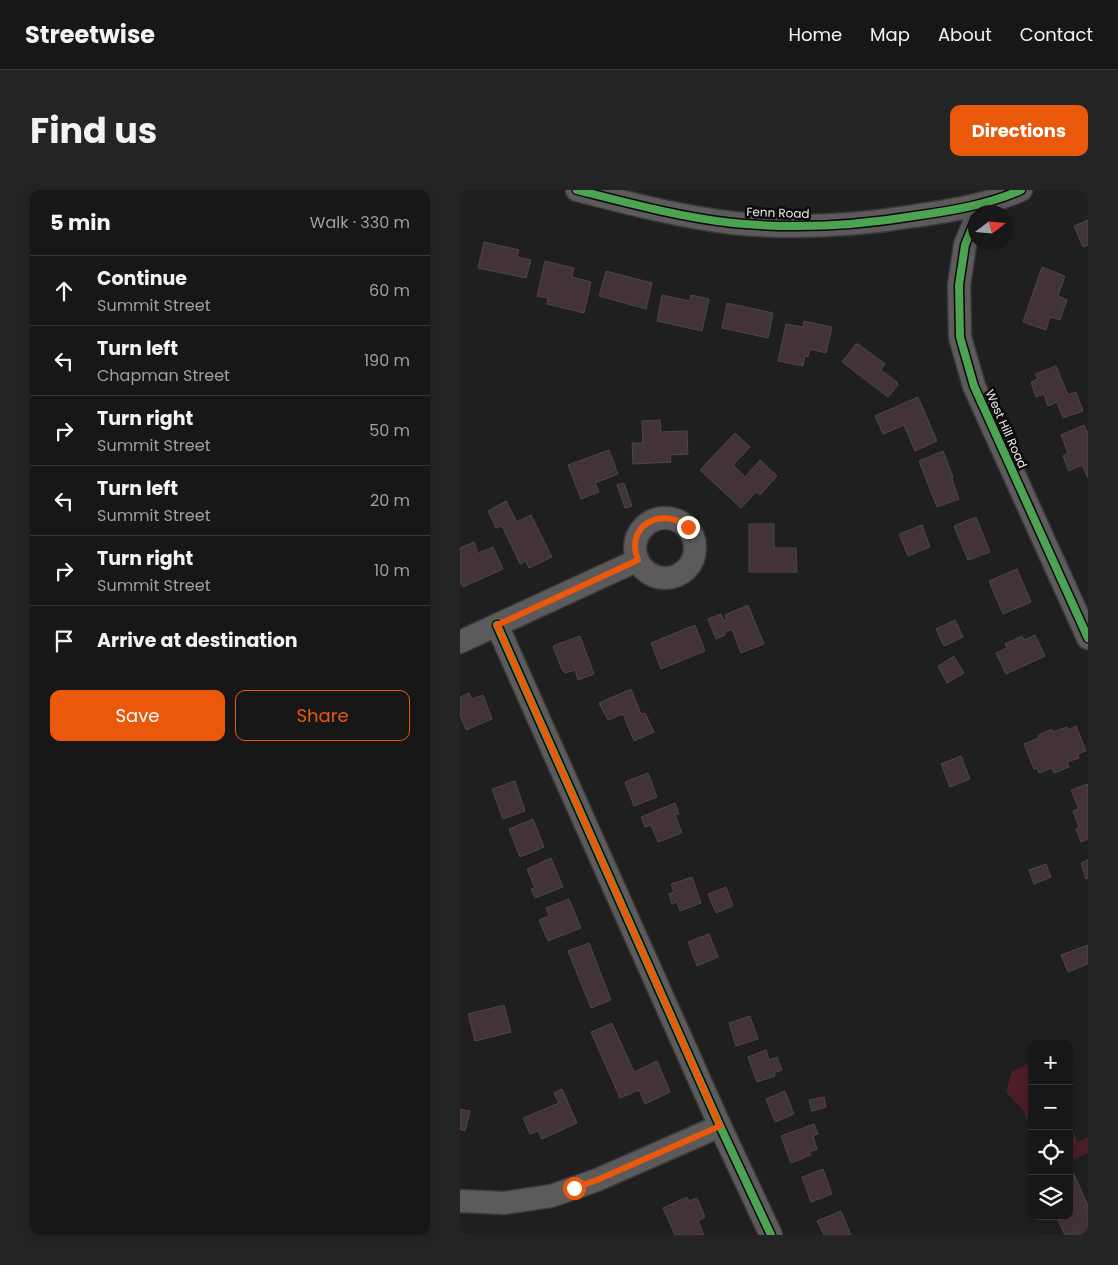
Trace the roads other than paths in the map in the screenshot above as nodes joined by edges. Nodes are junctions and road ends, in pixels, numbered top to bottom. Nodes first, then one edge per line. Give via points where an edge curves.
1 (577, 190) edge
2 (1021, 190) edge
3 (983, 205) edge
4 (968, 208) edge
5 (968, 236) edge
6 (638, 560) dead end
7 (1080, 602) edge
8 (497, 625) junction
9 (1088, 638) edge
10 (460, 642) edge
11 (720, 1126) junction
12 (460, 1202) edge
13 (771, 1235) edge

1 - 4 street, Fenn Road via 686,216 765,226 887,221
2 - 3 street, Fenn Road
5 - 7 street, West Hill Road via 959,285 960,337 974,386
6 - 8 street
7 - 9 street, West Hill Road
8 - 10 street
8 - 11 street
11 - 12 street via 597,1180 550,1196 504,1203
11 - 13 street

